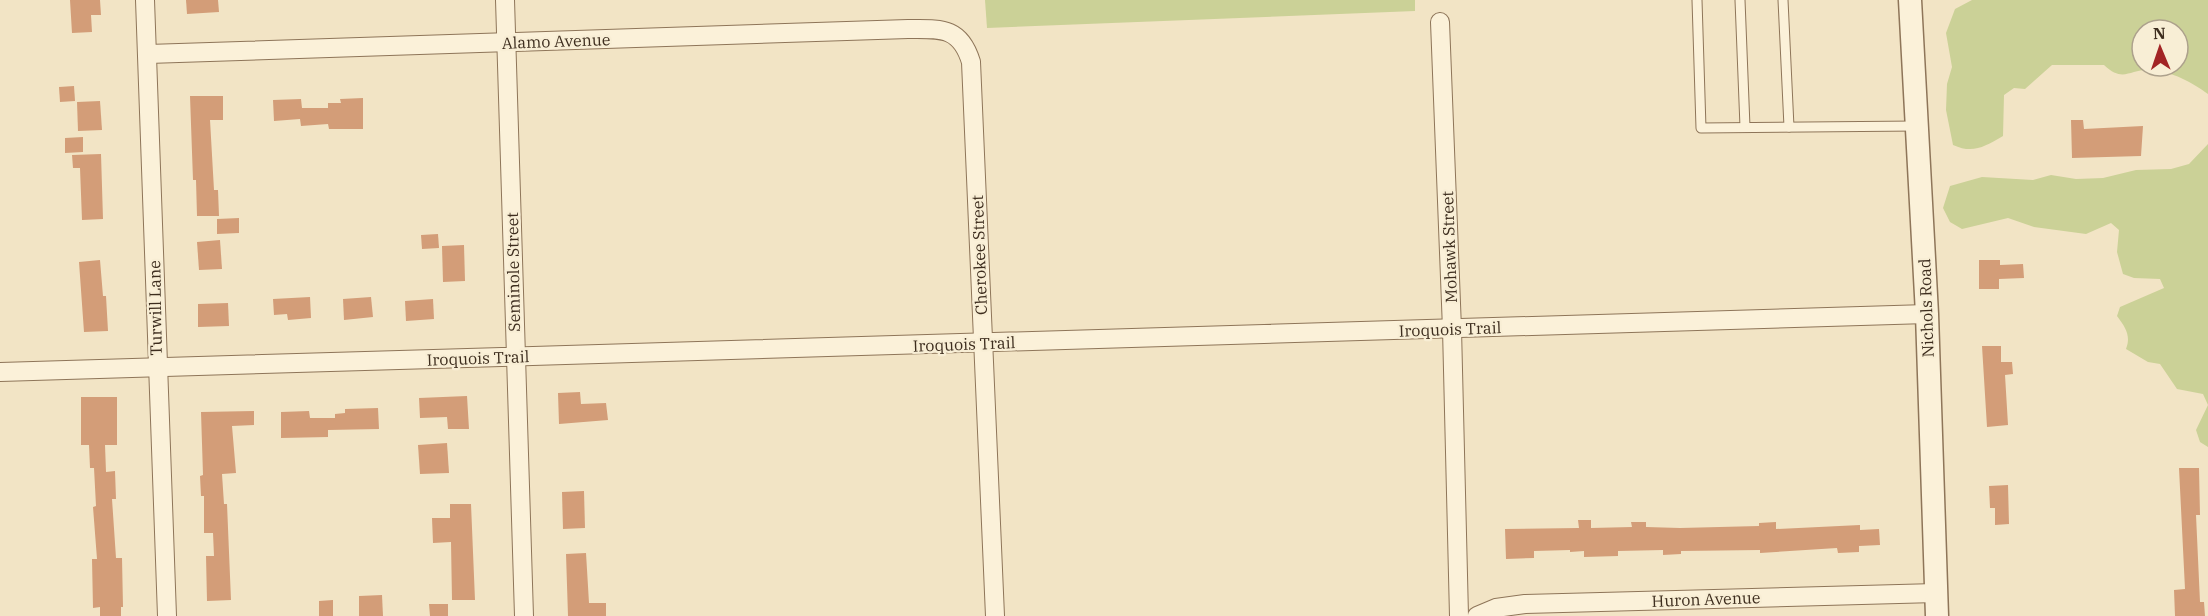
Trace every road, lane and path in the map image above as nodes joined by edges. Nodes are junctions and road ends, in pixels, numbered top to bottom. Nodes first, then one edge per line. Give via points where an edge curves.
1 (145, 0) edge
2 (505, 0) edge
3 (1697, 0) edge
4 (1740, 0) edge
5 (1783, 0) edge
6 (1910, 0) edge
7 (1440, 22) dead end
8 (960, 40) joint
9 (508, 43) junction
10 (148, 54) junction
11 (1917, 126) junction
12 (1745, 127) junction
13 (1789, 127) junction
14 (1928, 314) junction
15 (1452, 329) junction
16 (982, 343) junction
17 (515, 357) junction
18 (156, 368) junction
19 (0, 372) edge
20 (1936, 593) junction
21 (167, 616) edge
22 (524, 616) edge
23 (995, 616) edge
24 (1459, 616) edge
25 (1477, 616) edge
26 (1937, 616) edge

1 - 10 street, Turwill Lane
2 - 9 street, Seminole Street
3 - 12 lane via 1701,128
4 - 12 lane
5 - 13 lane
6 - 11 street, Nichols Road
7 - 15 street, Mohawk Street
8 - 9 street, Alamo Avenue via 947,30 908,28
8 - 16 street, Cherokee Street via 970,62
9 - 10 street, Alamo Avenue
9 - 17 street, Seminole Street
10 - 18 street, Turwill Lane
11 - 13 lane
11 - 14 street, Nichols Road
12 - 13 lane
14 - 15 street, Iroquois Trail
14 - 20 street, Nichols Road
15 - 16 street, Iroquois Trail
15 - 24 street, Mohawk Street
16 - 17 street, Iroquois Trail
16 - 23 street, Cherokee Street
17 - 18 street, Iroquois Trail
17 - 22 street, Seminole Street
18 - 19 street, Iroquois Trail
18 - 21 street, Turwill Lane
20 - 25 street, Huron Avenue via 1525,604 1496,608
20 - 26 street, Nichols Road

